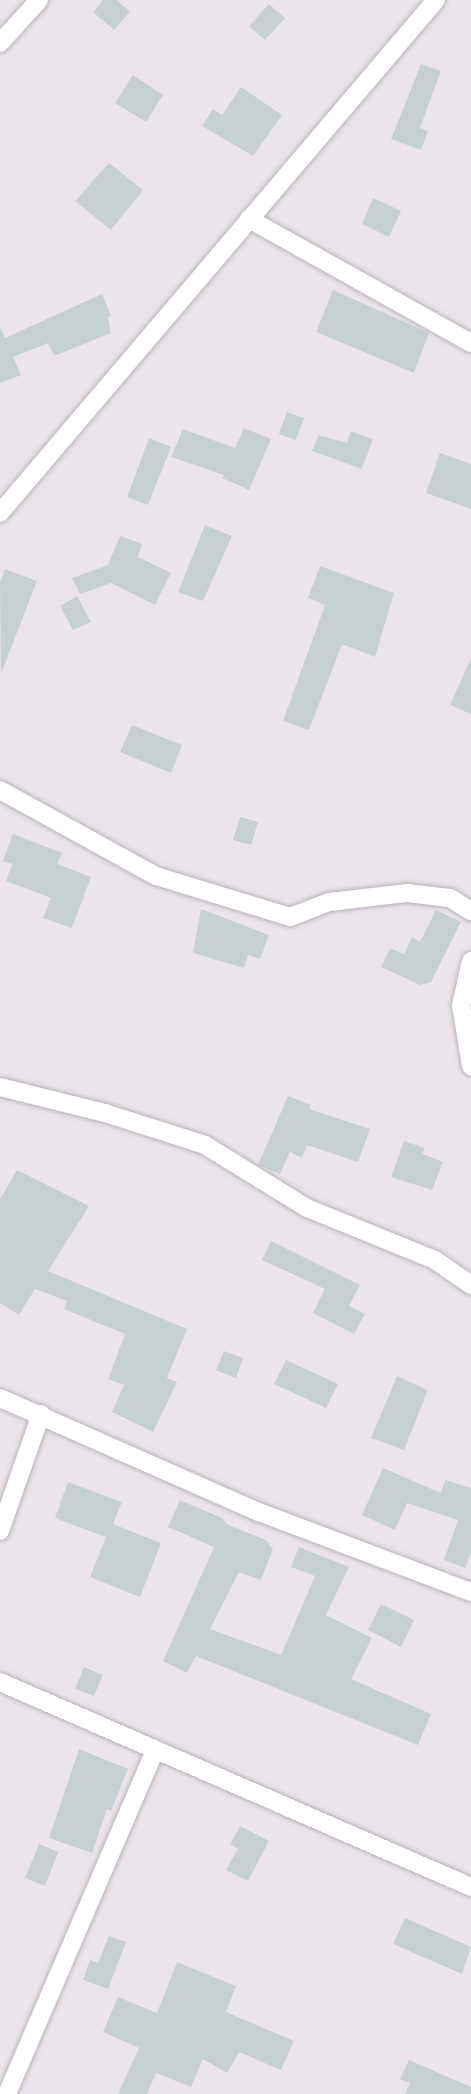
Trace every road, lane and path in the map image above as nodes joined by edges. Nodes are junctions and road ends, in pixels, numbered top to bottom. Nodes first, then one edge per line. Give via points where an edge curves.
1 (39, 0) edge
2 (430, 2) edge
3 (0, 43) edge
4 (249, 219) junction
5 (471, 343) edge
6 (0, 513) edge
7 (0, 790) edge
8 (471, 911) edge
9 (471, 961) edge
10 (471, 1066) edge
11 (0, 1087) edge
12 (471, 1285) edge
13 (0, 1398) edge
14 (41, 1414) junction
15 (0, 1531) edge
16 (471, 1592) edge
17 (0, 1682) edge
18 (155, 1750) junction
19 (471, 1887) edge
20 (7, 2094) edge

1 - 3 street
2 - 4 street
4 - 5 street
4 - 6 street
7 - 8 street via 156,876 290,917 329,902 407,893 450,898
9 - 10 street via 461,1005
11 - 12 street via 105,1113 205,1145 307,1208 435,1260
13 - 14 street
14 - 15 street
14 - 16 street via 259,1512
17 - 18 street
18 - 19 street
18 - 20 street

